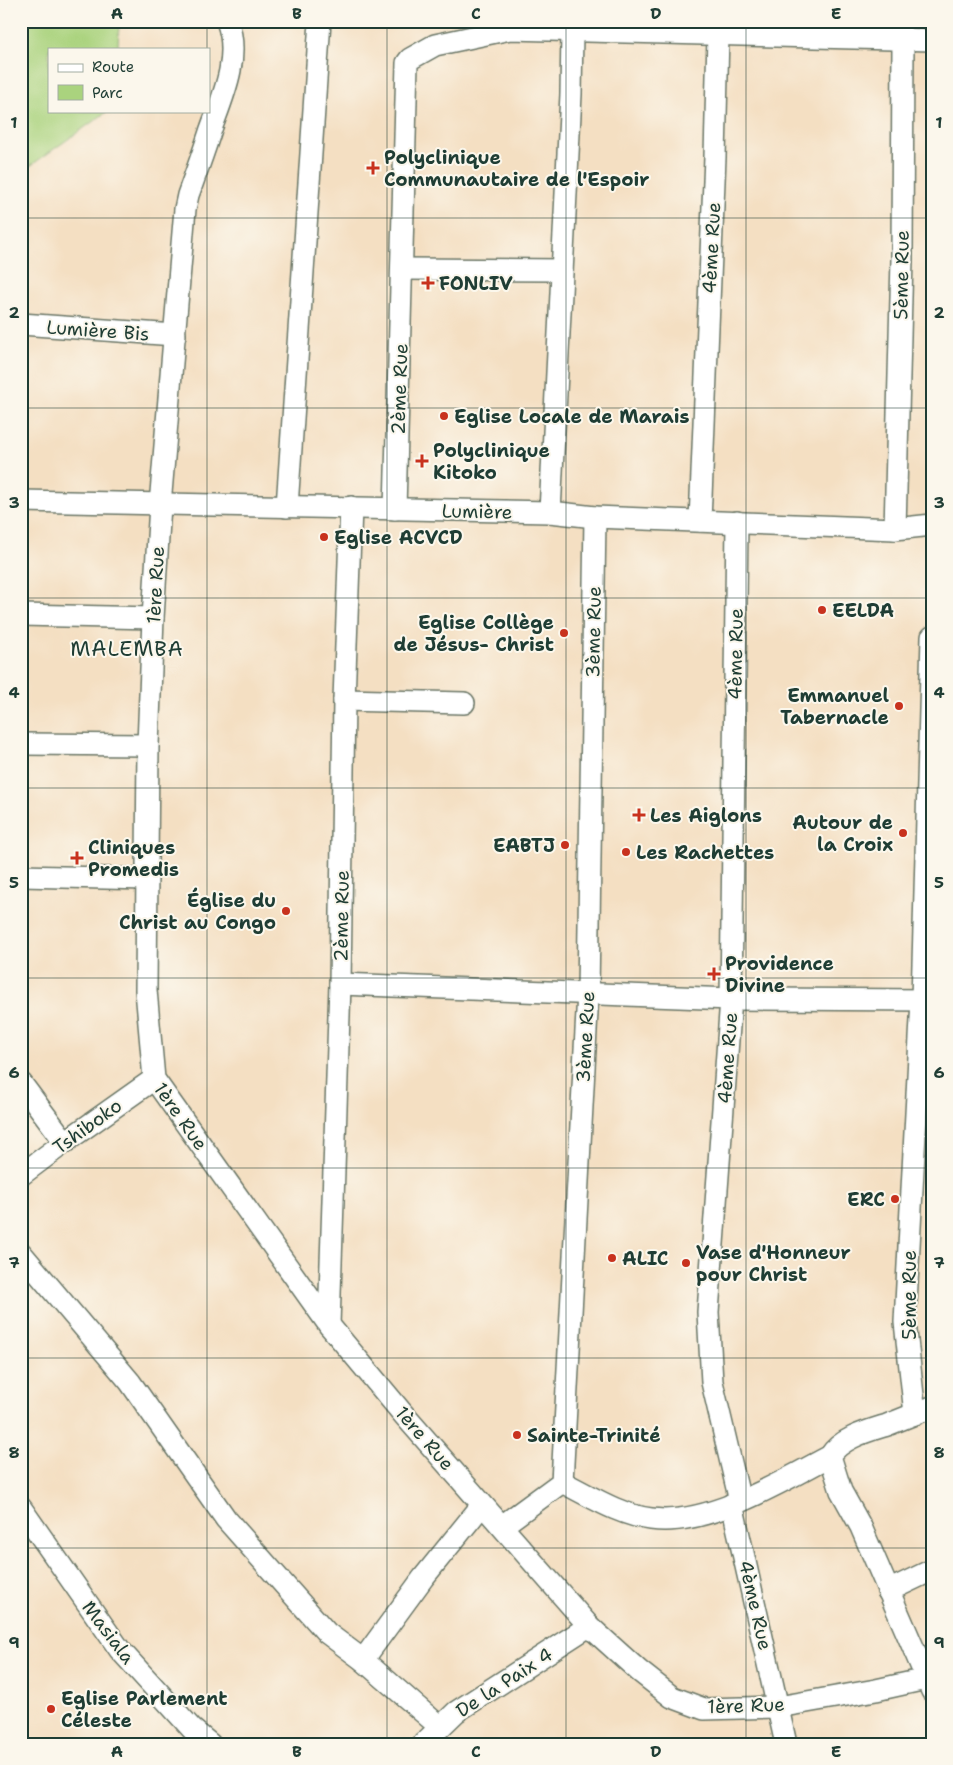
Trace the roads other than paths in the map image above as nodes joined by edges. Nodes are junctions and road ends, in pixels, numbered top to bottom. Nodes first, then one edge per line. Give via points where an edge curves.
1 (227, 21) edge
2 (320, 21) edge
3 (510, 25) edge
4 (747, 29) edge
5 (901, 31) edge
6 (572, 32) junction
7 (718, 35) junction
8 (932, 40) edge
9 (402, 269) junction
10 (562, 270) junction
11 (21, 324) edge
12 (175, 334) junction
13 (21, 501) edge
14 (160, 505) junction
15 (287, 507) junction
16 (351, 507) junction
17 (395, 509) junction
18 (550, 512) junction
19 (595, 516) junction
20 (700, 521) junction
21 (737, 522) junction
22 (932, 524) edge
23 (895, 529) junction
24 (21, 615) edge
25 (153, 618) junction
26 (932, 637) edge
27 (344, 700) junction
28 (464, 703) dead end
29 (21, 744) edge
30 (148, 745) junction
31 (21, 876) edge
32 (146, 879) junction
33 (340, 984) junction
34 (588, 993) junction
35 (731, 999) junction
36 (927, 1000) edge
37 (154, 1079) junction
38 (21, 1083) edge
39 (64, 1142) junction
40 (21, 1175) edge
41 (21, 1253) edge
42 (329, 1325) junction
43 (923, 1410) edge
44 (830, 1456) junction
45 (562, 1482) junction
46 (736, 1502) junction
47 (482, 1505) junction
48 (21, 1508) edge
49 (502, 1526) junction
50 (932, 1570) edge
51 (888, 1591) junction
52 (589, 1626) junction
53 (363, 1660) junction
54 (929, 1685) edge
55 (778, 1707) junction
56 (439, 1726) junction
57 (210, 1744) edge
58 (423, 1744) edge
59 (786, 1744) edge

1 - 12 street, 1ère Rue via 232,43 231,64 185,209
2 - 15 street
3 - 6 street
3 - 9 street, 2ème Rue via 435,45 407,63
4 - 5 street
4 - 7 street
5 - 8 street
5 - 23 street, 5ème Rue via 902,259
6 - 7 street
6 - 10 street
7 - 20 street, 4ème Rue
9 - 10 street
9 - 17 street, 2ème Rue
10 - 18 street
11 - 12 street, Lumière Bis
12 - 14 street, 1ère Rue
13 - 14 street, Lumière
14 - 15 street, Lumière
14 - 25 street, 1ère Rue
15 - 16 street, Lumière
16 - 17 street, Lumière
16 - 27 street, 2ème Rue
17 - 18 street, Lumière
18 - 19 street, Lumière
19 - 20 street, Lumière
19 - 34 street, 3ème Rue
20 - 21 street, Lumière
21 - 23 street, Lumière
21 - 35 street, 4ème Rue
22 - 23 street, Lumière
24 - 25 street
25 - 30 street, 1ère Rue
26 - 36 street, 5ème Rue
27 - 28 street
27 - 33 street, 2ème Rue
29 - 30 street
30 - 32 street, 1ère Rue
31 - 32 street
32 - 37 street, 1ère Rue via 146,990
33 - 34 street
33 - 42 street, 2ème Rue
34 - 35 street
34 - 45 street, 3ème Rue
35 - 36 street
35 - 46 street, 4ème Rue via 708,1312 712,1382
36 - 43 street, 5ème Rue via 905,1322
37 - 39 street, Tshiboko
37 - 42 street, 1ère Rue
38 - 39 street
39 - 40 street, Tshiboko
41 - 53 street via 130,1382 226,1519 327,1634
42 - 47 street, 1ère Rue
43 - 44 street via 871,1429 834,1449
44 - 46 street
44 - 51 street via 841,1491 861,1527
45 - 46 street via 617,1509 651,1519 682,1519
45 - 49 street
46 - 55 street, 4ème Rue
47 - 49 street, 1ère Rue
47 - 53 street
48 - 57 street, Masiala via 120,1650 192,1729
49 - 52 street, 1ère Rue
50 - 51 street
51 - 54 street
52 - 55 street, 1ère Rue via 639,1671 672,1697 688,1704 704,1709
52 - 56 street, De la Paix 4
53 - 56 street
54 - 55 street, 1ère Rue via 876,1690
55 - 59 street
56 - 58 street, De la Paix 4

